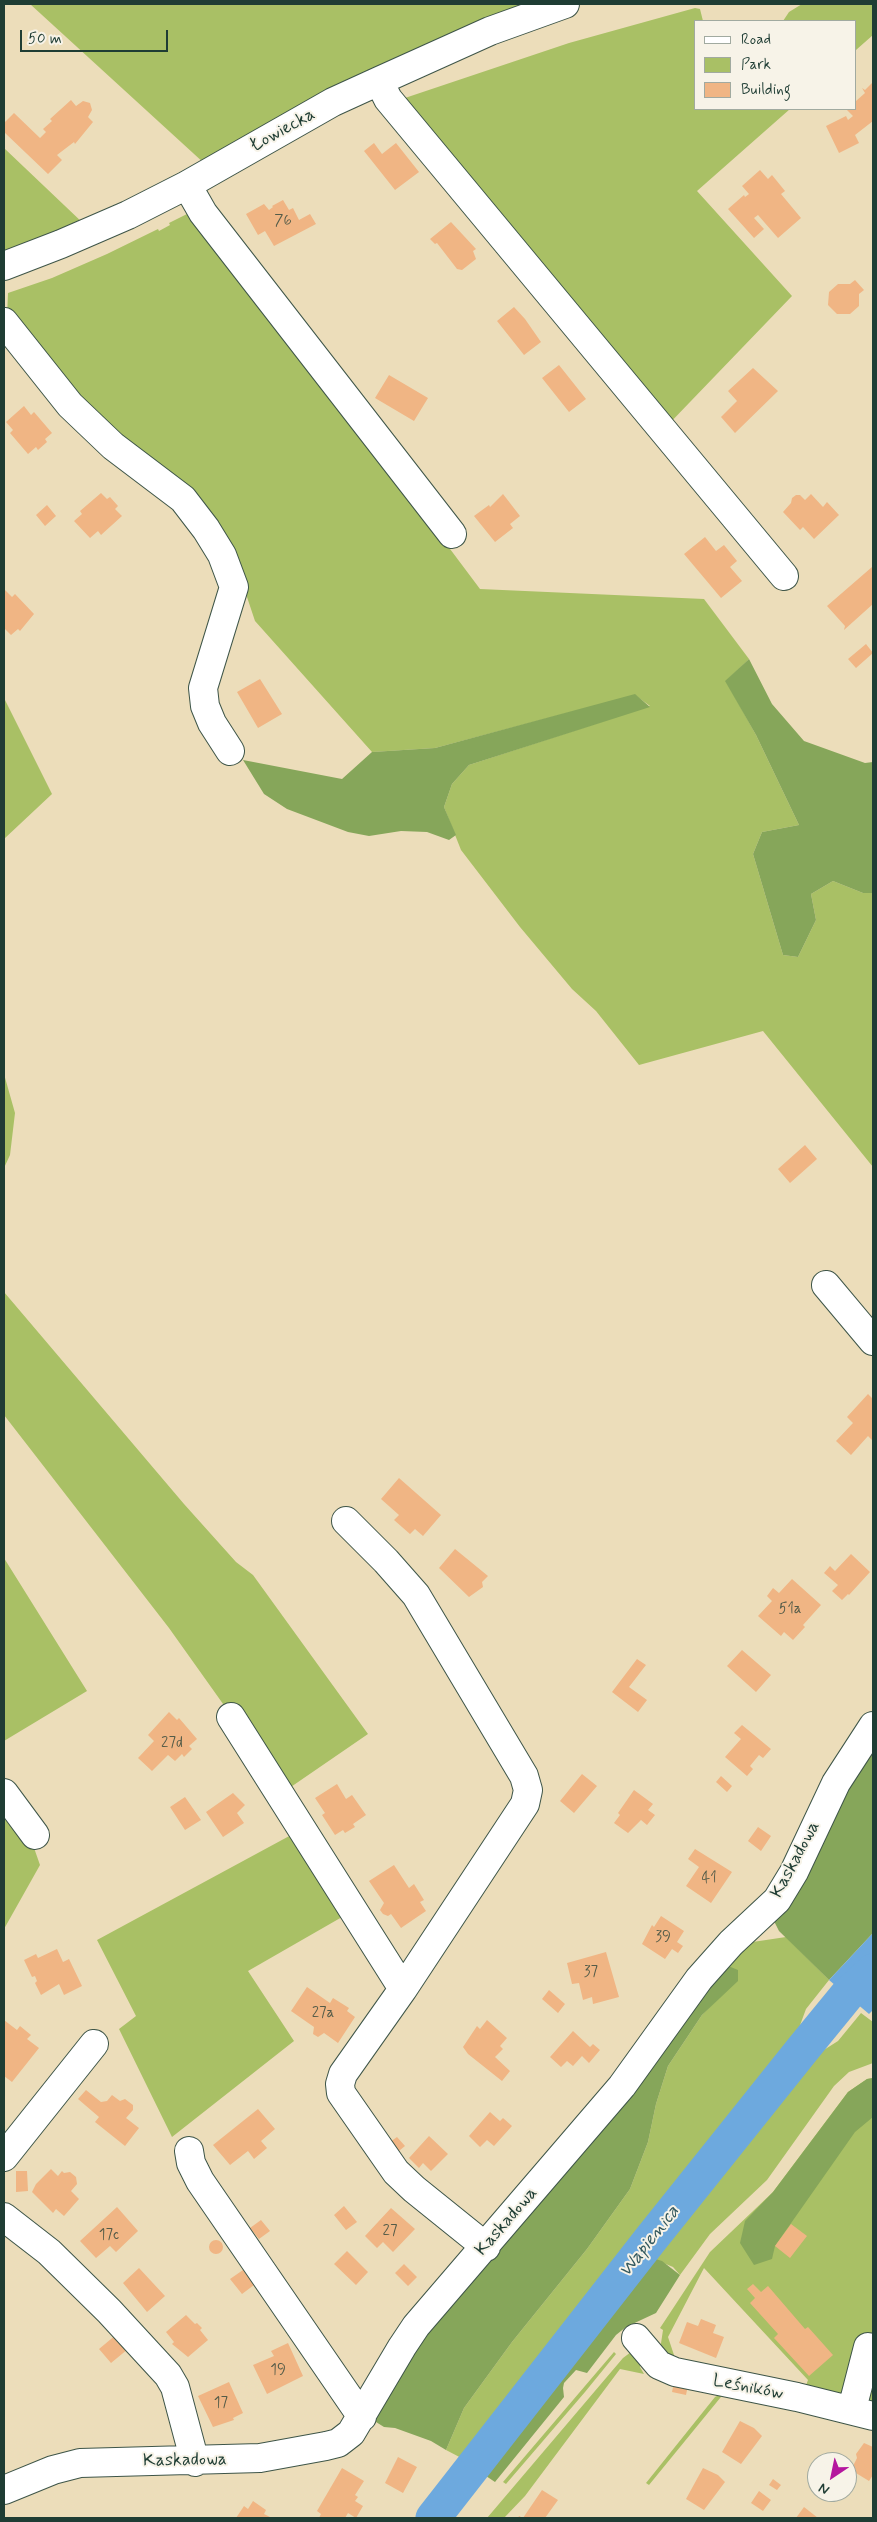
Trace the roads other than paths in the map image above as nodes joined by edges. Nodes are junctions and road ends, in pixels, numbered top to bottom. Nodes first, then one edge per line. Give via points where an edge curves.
1 (566, 4) edge
2 (379, 81) junction
3 (187, 185) junction
4 (4, 266) edge
5 (4, 322) edge
6 (452, 534) dead end
7 (784, 576) dead end
8 (230, 751) dead end
9 (826, 1285) dead end
10 (873, 1341) edge
11 (346, 1521) dead end
12 (231, 1717) dead end
13 (873, 1726) edge
14 (4, 1792) edge
15 (35, 1835) dead end
16 (403, 1989) junction
17 (94, 2044) dead end
18 (190, 2151) dead end
19 (4, 2156) edge
20 (4, 2217) edge
21 (486, 2247) junction
22 (636, 2338) dead end
23 (868, 2347) dead end
24 (863, 2412) edge
25 (362, 2417) junction
26 (195, 2462) junction
27 (4, 2490) edge

1 - 2 street, Łowiecka via 490,31
2 - 3 street, Łowiecka via 333,102
2 - 7 street via 388,99
3 - 4 street, Łowiecka via 120,219
3 - 6 street via 203,213
5 - 8 street via 70,405 112,446 183,499 222,555 234,587 203,688 204,706
9 - 10 street
11 - 16 street via 416,1595 524,1776 528,1790 525,1804
12 - 16 street
13 - 21 street, Kaskadowa via 836,1783 794,1872 777,1900 731,1943 699,1979 622,2086
14 - 15 street
16 - 21 street via 343,2074 341,2093 396,2172
17 - 19 street
18 - 25 street via 191,2163 200,2180
20 - 26 street via 48,2252 168,2375 175,2387
21 - 25 street, Kaskadowa via 416,2326
22 - 24 street, Leśników via 659,2365 675,2372
23 - 24 street
25 - 26 street, Kaskadowa via 351,2433 338,2443 260,2458
26 - 27 street, Kaskadowa via 80,2463

